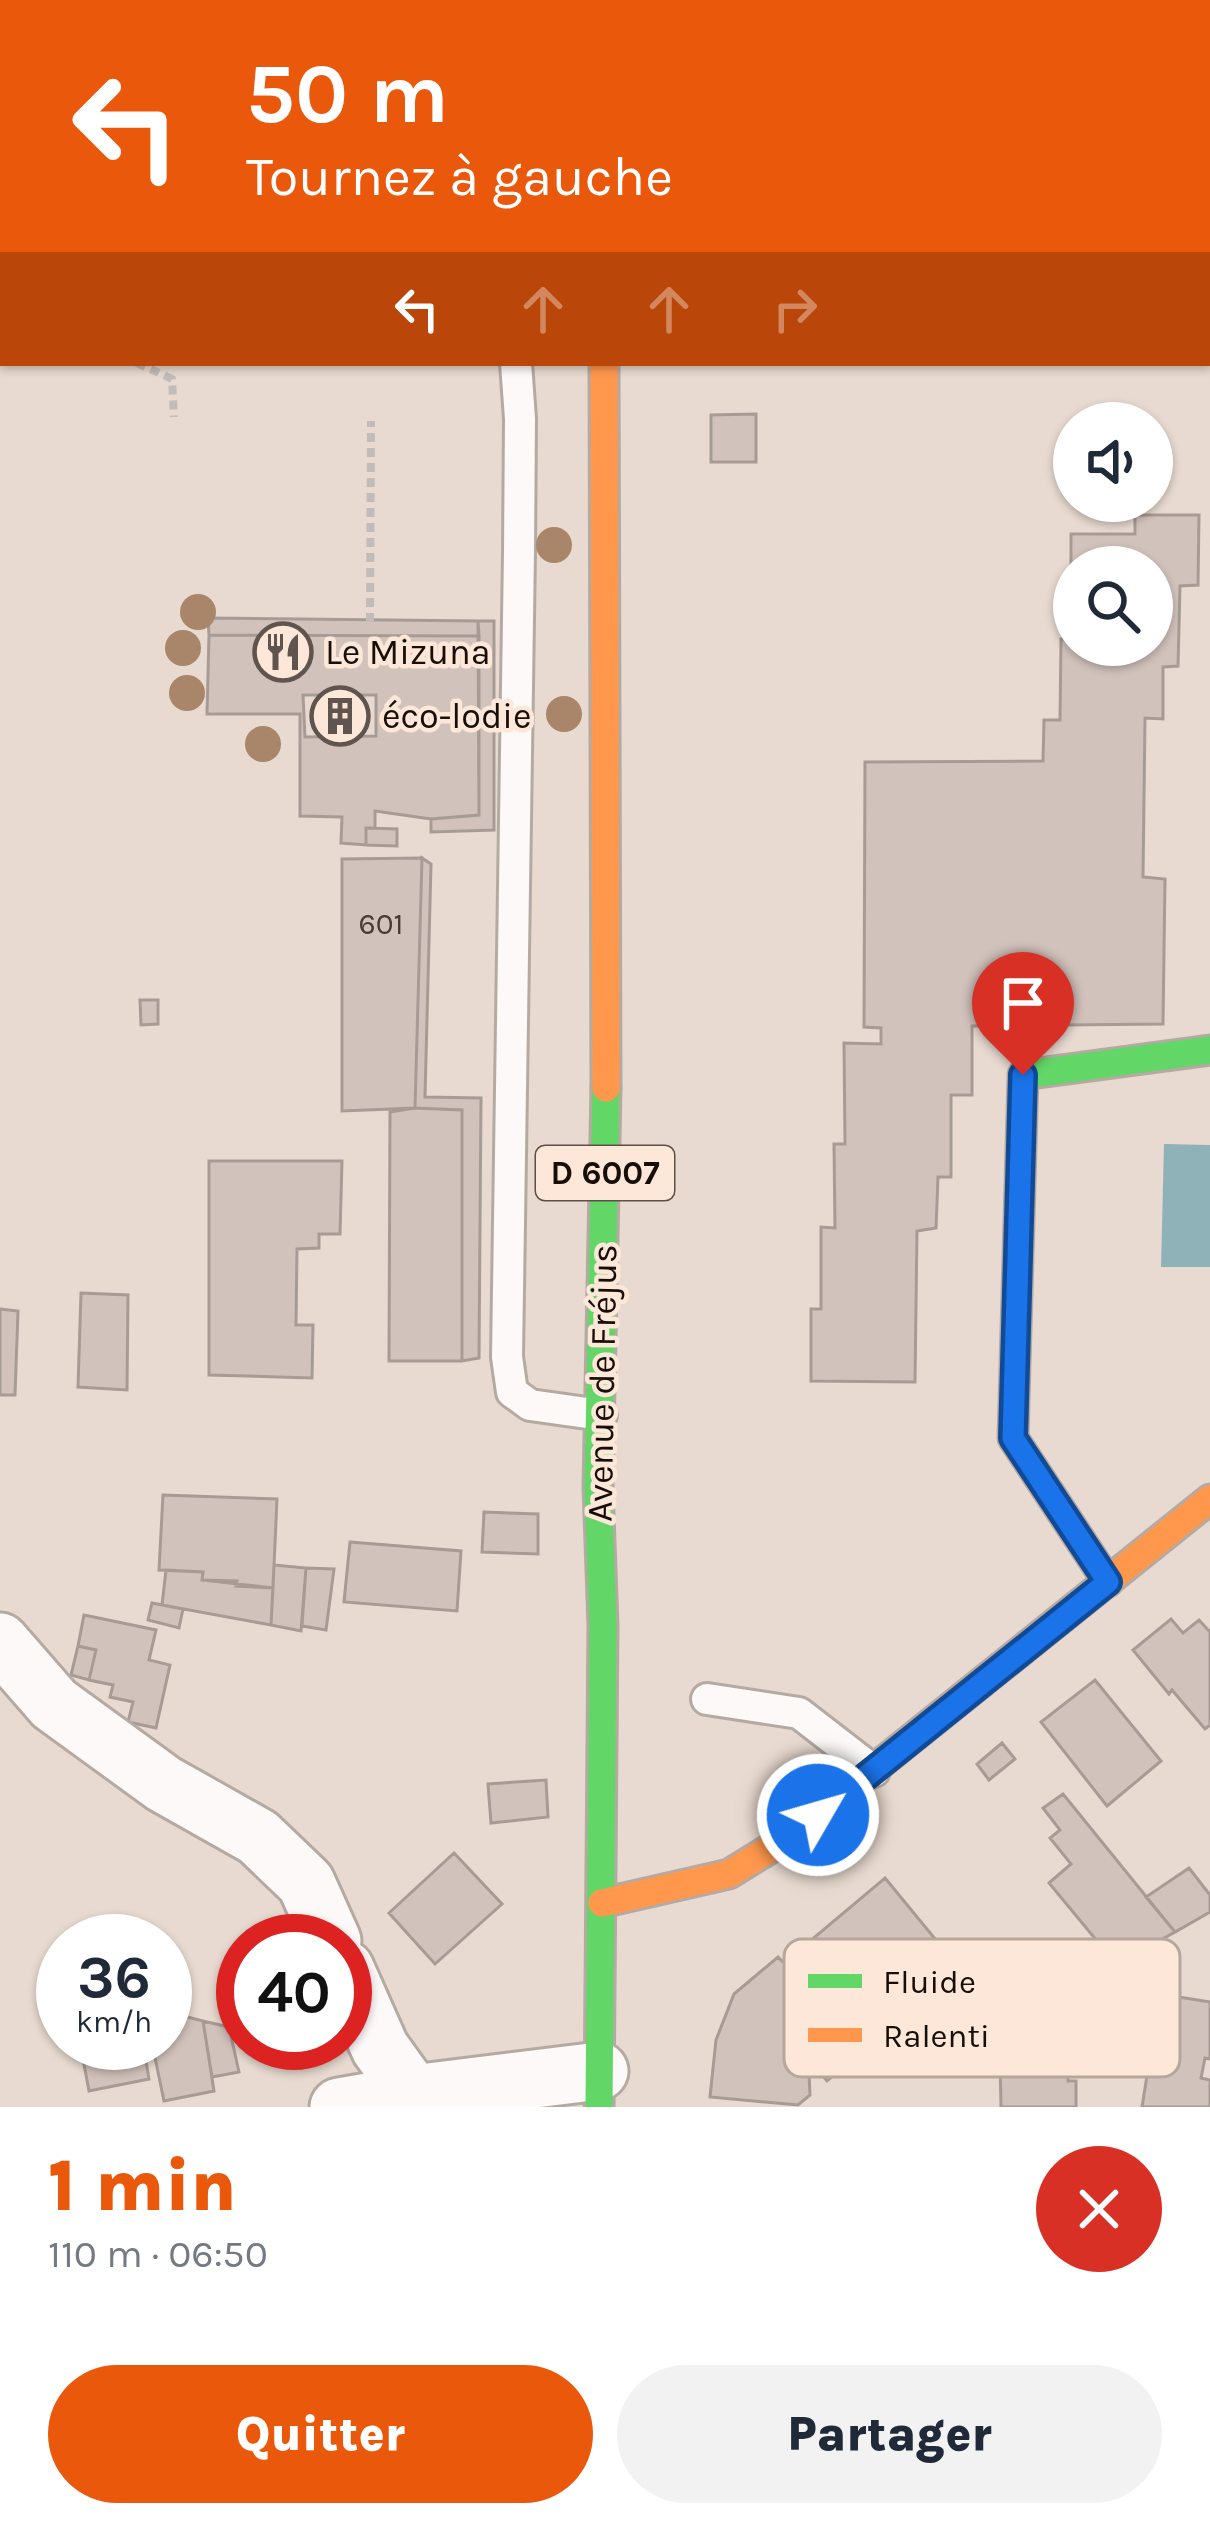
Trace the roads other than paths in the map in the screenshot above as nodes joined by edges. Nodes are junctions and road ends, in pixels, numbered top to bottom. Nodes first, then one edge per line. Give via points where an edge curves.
1 (516, 366) edge
2 (579, 366) edge
3 (604, 366) edge
4 (602, 442) junction
5 (1210, 1050) edge
6 (601, 1415) junction
7 (1210, 1499) edge
8 (1108, 1582) junction
9 (0, 1642) edge
10 (707, 1699) dead end
11 (874, 1771) junction
12 (602, 1903) junction
13 (320, 1914) edge
14 (372, 2030) edge
15 (599, 2089) edge
16 (413, 2094) junction
17 (339, 2107) edge

1 - 6 lane via 508,1357 512,1392 530,1405
2 - 4 main road, Avenue de Fréjus / D 6007
3 - 4 main road, Avenue de Fréjus / D 6007
4 - 6 main road, Avenue de Fréjus / D 6007
5 - 8 main road via 1023,1075 1013,1438
6 - 12 main road, Avenue de Fréjus / D 6007
7 - 8 main road
8 - 11 main road
9 - 13 street via 54,1704 164,1784 258,1837 307,1883
10 - 11 lane via 799,1713
11 - 12 main road via 729,1874
12 - 15 main road, Avenue de Fréjus / D 6007
14 - 16 street
15 - 16 street
16 - 17 street

